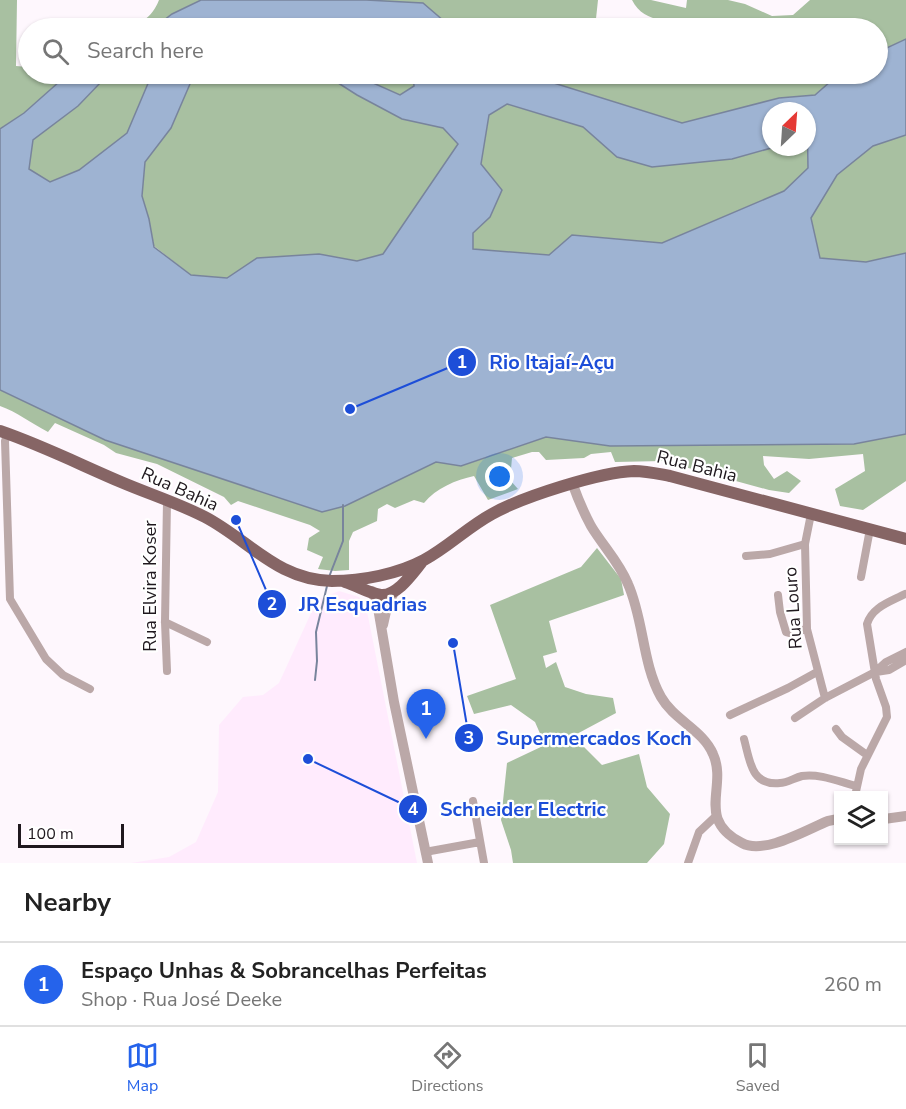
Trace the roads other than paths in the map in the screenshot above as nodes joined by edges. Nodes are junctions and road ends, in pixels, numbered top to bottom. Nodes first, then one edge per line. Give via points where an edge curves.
1 (4, 432) edge
2 (573, 485) junction
3 (167, 501) junction
4 (811, 514) junction
5 (870, 530) junction
6 (906, 539) edge
7 (805, 544) junction
8 (746, 556) dead end
9 (424, 560) junction
10 (391, 573) junction
11 (372, 576) junction
12 (861, 577) dead end
13 (330, 580) junction
14 (395, 590) junction
15 (372, 591) junction
16 (904, 594) edge
17 (778, 595) dead end
18 (165, 622) junction
19 (807, 629) junction
20 (382, 631) junction
21 (207, 642) dead end
22 (906, 652) edge
23 (906, 660) edge
24 (167, 671) dead end
25 (817, 672) junction
26 (875, 672) junction
27 (90, 689) dead end
28 (825, 698) junction
29 (730, 715) dead end
30 (795, 718) dead end
31 (836, 729) dead end
32 (744, 739) dead end
33 (867, 755) junction
34 (856, 786) junction
35 (855, 791) edge
36 (472, 801) dead end
37 (716, 816) junction
38 (906, 816) edge
39 (888, 818) edge
40 (834, 820) edge
41 (480, 842) junction
42 (427, 857) edge
43 (484, 863) edge
44 (688, 863) edge

1 - 3 main road, Rua Bahia
1 - 27 street via 10,599 46,659 63,675
2 - 4 main road, Rua Bahia via 613,474 653,473
2 - 9 main road, Rua Bahia via 491,514
2 - 37 street via 591,525 629,585 662,699 714,755
3 - 13 main road, Rua Bahia via 208,519 273,564 298,575
3 - 18 street, Rua Elvira Koser
4 - 5 main road, Rua Bahia
4 - 7 street, Rua Louro
5 - 6 main road, Rua Bahia
5 - 12 street
7 - 8 street
7 - 19 street, Rua Louro
9 - 10 main road, Rua Bahia
9 - 14 main road, Rua Bahia
10 - 11 main road, Rua Bahia
10 - 14 main road
11 - 13 main road, Rua Bahia
11 - 15 main road
13 - 15 main road, Rua Bahia
14 - 15 main road, Rua Bahia via 383,595
14 - 20 street
15 - 20 street
16 - 26 street via 869,616
17 - 19 street via 786,632
18 - 21 street
18 - 24 street, Rua Elvira Koser
19 - 25 street, Rua Louro
20 - 42 street
22 - 26 street
23 - 26 street via 890,670
25 - 28 street, Rua Louro
25 - 29 street
26 - 28 street
26 - 33 street via 887,717
28 - 30 street
31 - 33 street
32 - 34 street via 752,770 766,783 814,776
33 - 34 street
34 - 35 street
36 - 41 street
37 - 40 street via 733,837 750,846 772,844
37 - 44 street via 699,832
38 - 39 street
41 - 42 street
41 - 43 street

